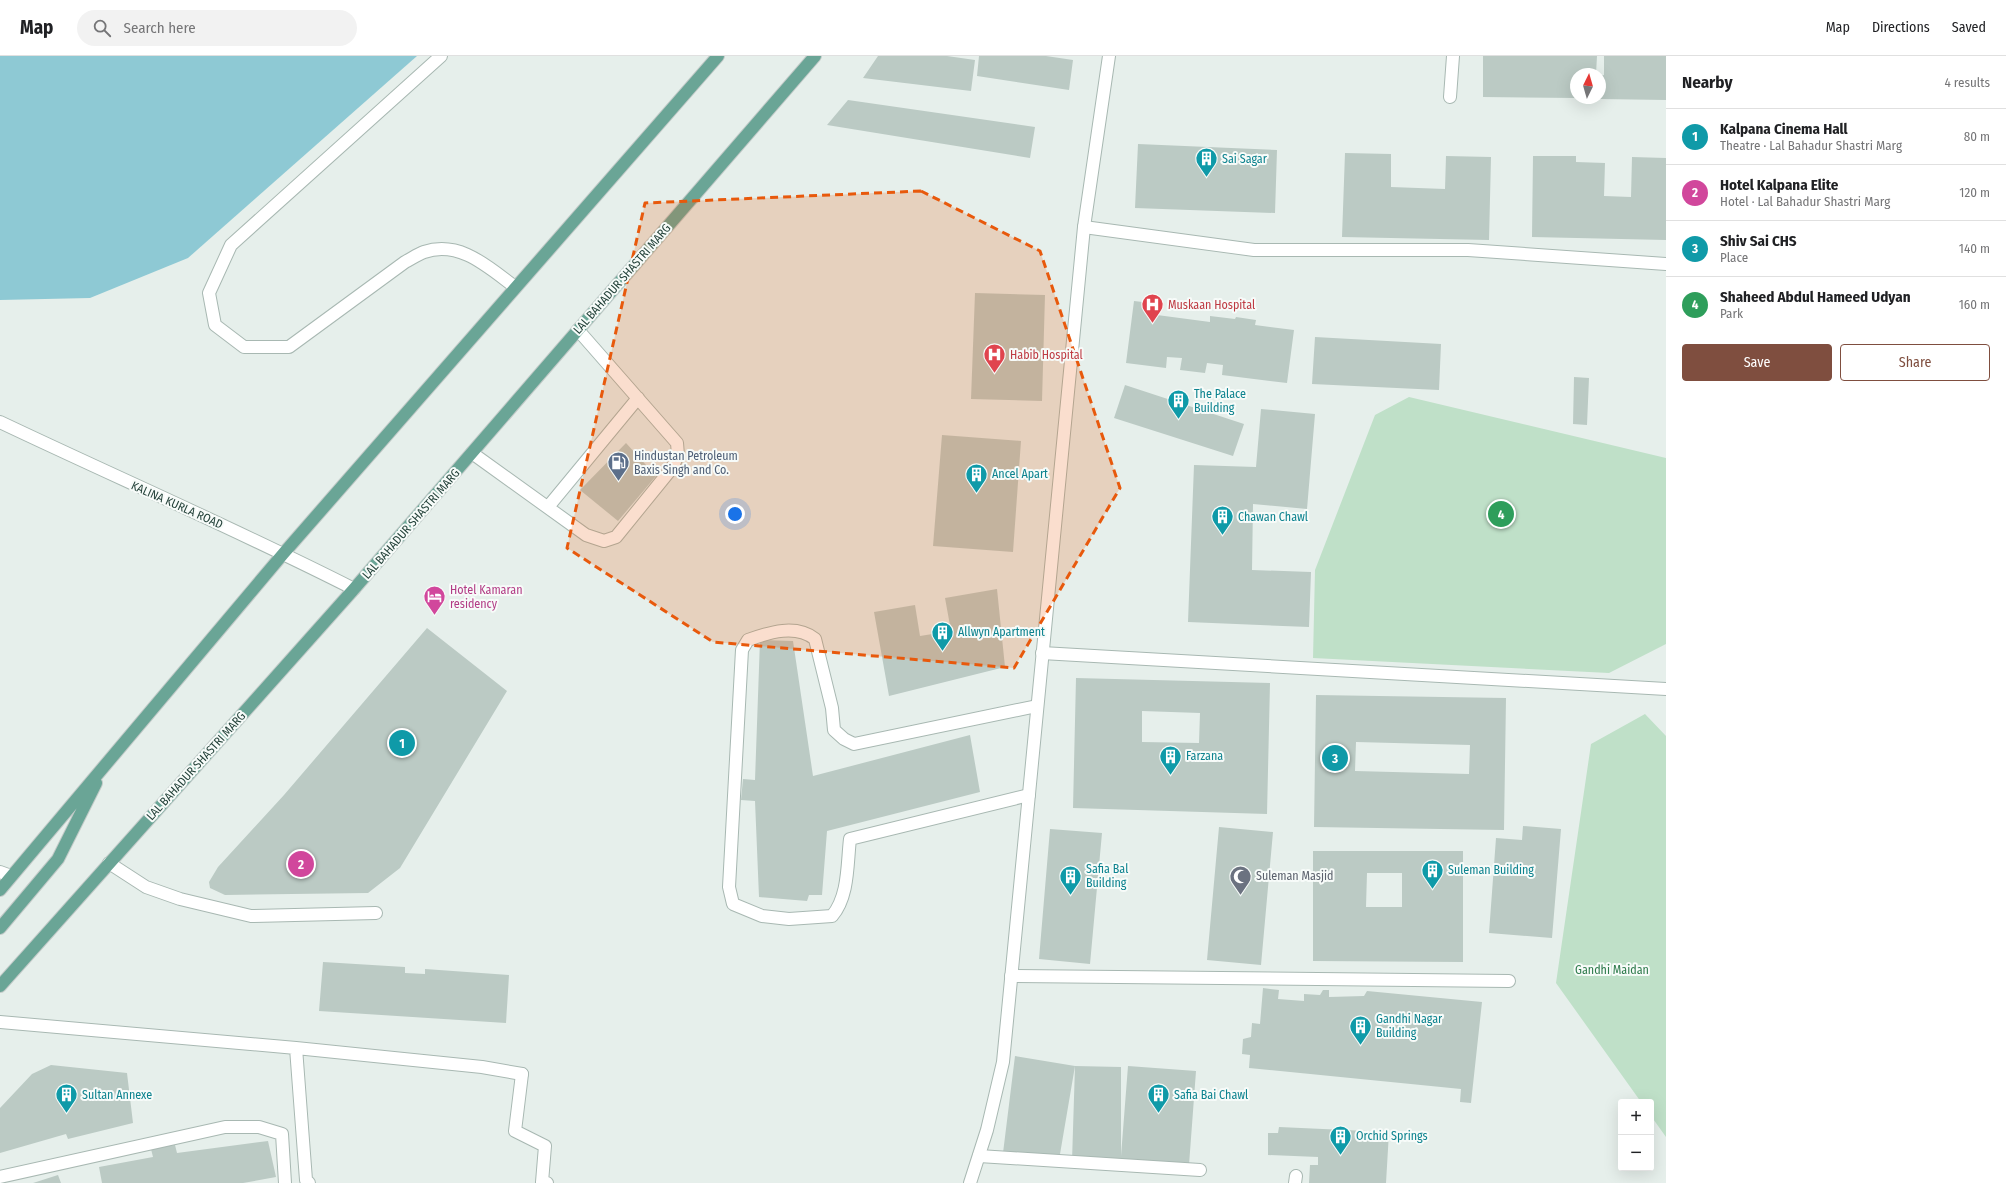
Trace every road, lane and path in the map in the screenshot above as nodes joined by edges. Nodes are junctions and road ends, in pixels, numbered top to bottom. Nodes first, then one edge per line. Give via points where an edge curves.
1 (441, 56) edge
2 (718, 56) edge
3 (815, 56) edge
4 (1109, 56) edge
5 (1453, 56) edge
6 (1450, 96) dead end
7 (1084, 227) junction
8 (1666, 264) edge
9 (515, 287) junction
10 (578, 330) junction
11 (638, 398) junction
12 (0, 422) edge
13 (472, 453) junction
14 (548, 507) junction
15 (283, 554) junction
16 (354, 589) junction
17 (1042, 653) junction
18 (1666, 689) edge
19 (1037, 706) junction
20 (104, 766) junction
21 (1029, 795) junction
22 (109, 864) junction
23 (6, 874) edge
24 (0, 890) edge
25 (376, 913) dead end
26 (0, 928) edge
27 (1011, 976) junction
28 (1509, 981) dead end
29 (0, 986) edge
30 (0, 1022) edge
31 (296, 1048) junction
32 (979, 1156) junction
33 (1200, 1170) dead end
34 (0, 1177) edge
35 (285, 1183) edge
36 (309, 1183) edge
37 (547, 1183) edge
38 (970, 1183) edge

1 - 9 street via 231,245 209,293 215,325 244,348 289,347 405,262 424,252 446,248 465,252
2 - 9 main road
3 - 10 main road, LAL BAHADUR SHASTRI MARG
4 - 7 street
5 - 6 street
7 - 8 street via 1254,250 1468,250
7 - 17 street
9 - 15 main road
10 - 11 street
10 - 13 main road, LAL BAHADUR SHASTRI MARG
11 - 14 street
11 - 14 street via 677,443 678,456 672,468 616,537 604,541 586,535
12 - 15 street, KALINA KURLA ROAD
13 - 14 street
13 - 16 main road, LAL BAHADUR SHASTRI MARG
15 - 16 street, KALINA KURLA ROAD
15 - 20 main road
16 - 22 main road, LAL BAHADUR SHASTRI MARG
17 - 18 street
17 - 19 street
19 - 21 street
19 - 21 street via 854,744 834,730 832,708 815,639 806,632 794,630 778,631 748,640 742,650 729,887 733,904 762,916 789,919 832,916 837,910 845,885 850,839
20 - 23 main road
20 - 26 main road via 58,859
21 - 27 street
22 - 25 street via 146,887 180,899 251,916
22 - 29 main road, LAL BAHADUR SHASTRI MARG
23 - 24 main road
27 - 28 street
27 - 32 street via 1003,1062
30 - 31 street
31 - 36 street via 306,1180
31 - 37 street via 482,1067 522,1074 515,1131 545,1146 542,1182
32 - 33 street
32 - 38 street
34 - 35 street via 225,1127 259,1127 282,1134

